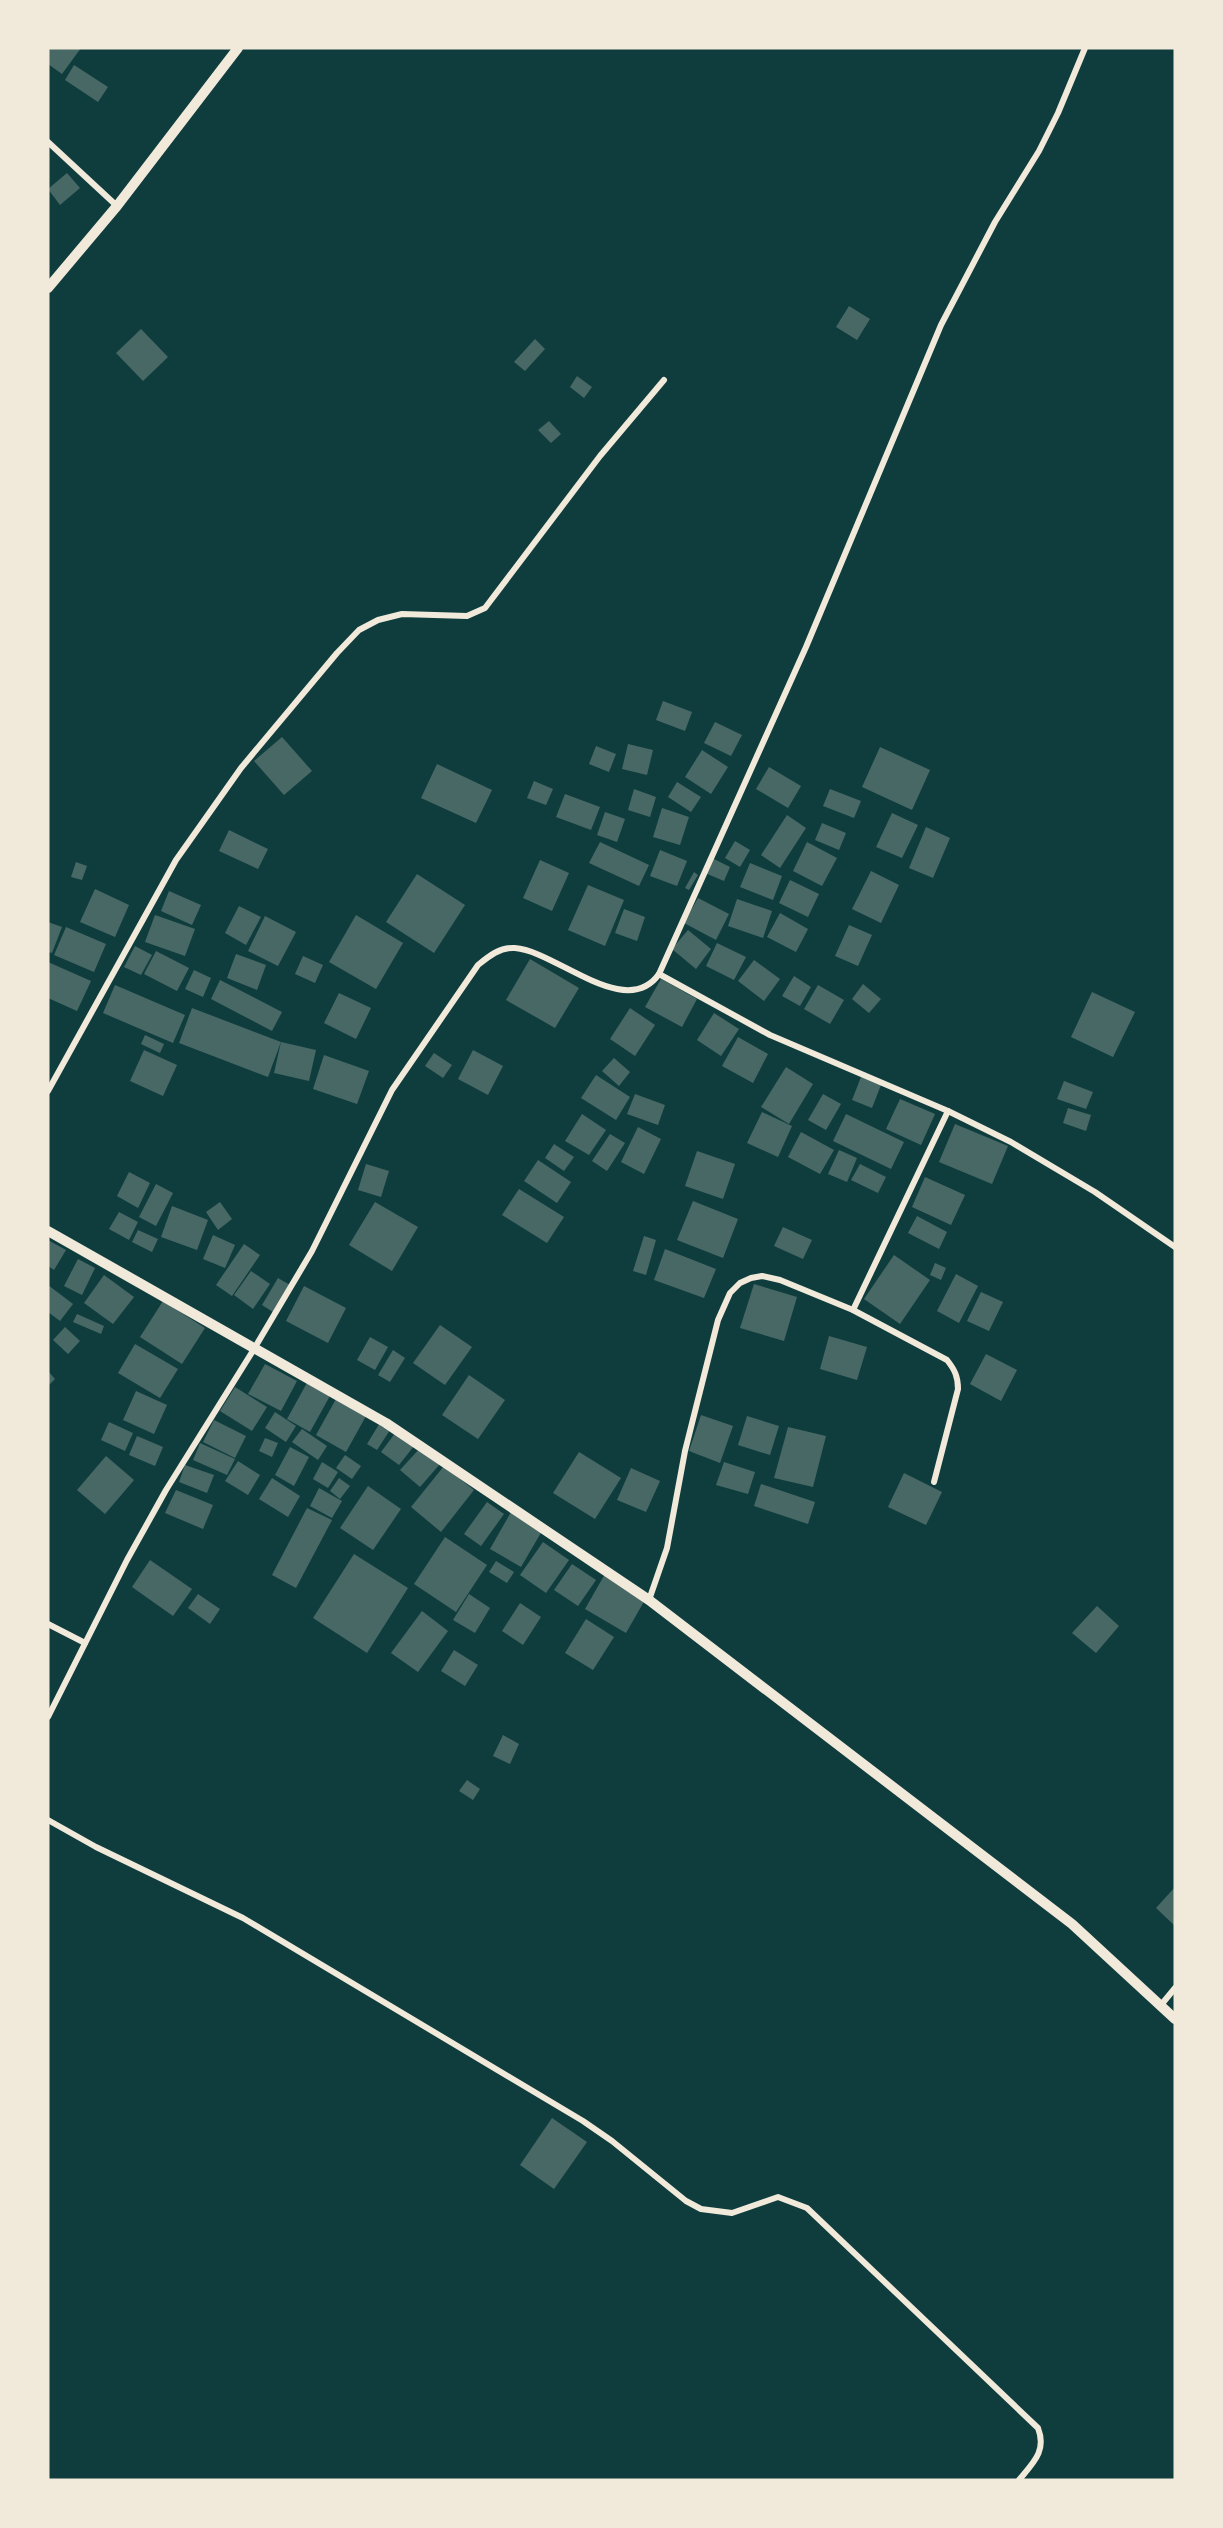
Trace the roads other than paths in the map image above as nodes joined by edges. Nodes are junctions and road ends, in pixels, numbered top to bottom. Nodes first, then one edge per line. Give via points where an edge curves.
1 (237, 48) edge
2 (1085, 48) edge
3 (48, 142) edge
4 (117, 206) junction
5 (48, 288) edge
6 (664, 380) dead end
7 (658, 974) junction
8 (48, 1091) edge
9 (948, 1111) junction
10 (48, 1232) edge
11 (1175, 1247) edge
12 (853, 1310) junction
13 (254, 1349) junction
14 (934, 1482) dead end
15 (649, 1600) junction
16 (48, 1623) edge
17 (85, 1643) junction
18 (48, 1717) edge
19 (48, 1820) edge
20 (1175, 1988) edge
21 (1161, 2005) junction
22 (1175, 2019) edge
23 (1019, 2480) edge

1 - 4 street
2 - 7 street via 1039,151 995,222 941,325 806,647
3 - 4 street
4 - 5 street
6 - 8 street via 600,456 485,608 467,616 402,614 378,620 359,630 337,653 241,768 176,860
7 - 9 street via 770,1035
7 - 13 street via 647,986 630,992 515,948 502,949 478,965 392,1090 312,1251
9 - 11 street via 1086,1186
9 - 12 street
10 - 13 street
12 - 14 street via 947,1360 955,1369 958,1389
12 - 15 street via 762,1276 751,1278 730,1293 718,1320 685,1451 667,1548
13 - 15 street via 386,1423
13 - 17 street via 166,1490
15 - 21 street via 1072,1924
16 - 17 street
17 - 18 street
19 - 23 street via 243,1918 583,2121 694,2206 732,2213 778,2197 807,2208 1038,2428 1041,2451
20 - 21 street
21 - 22 street

